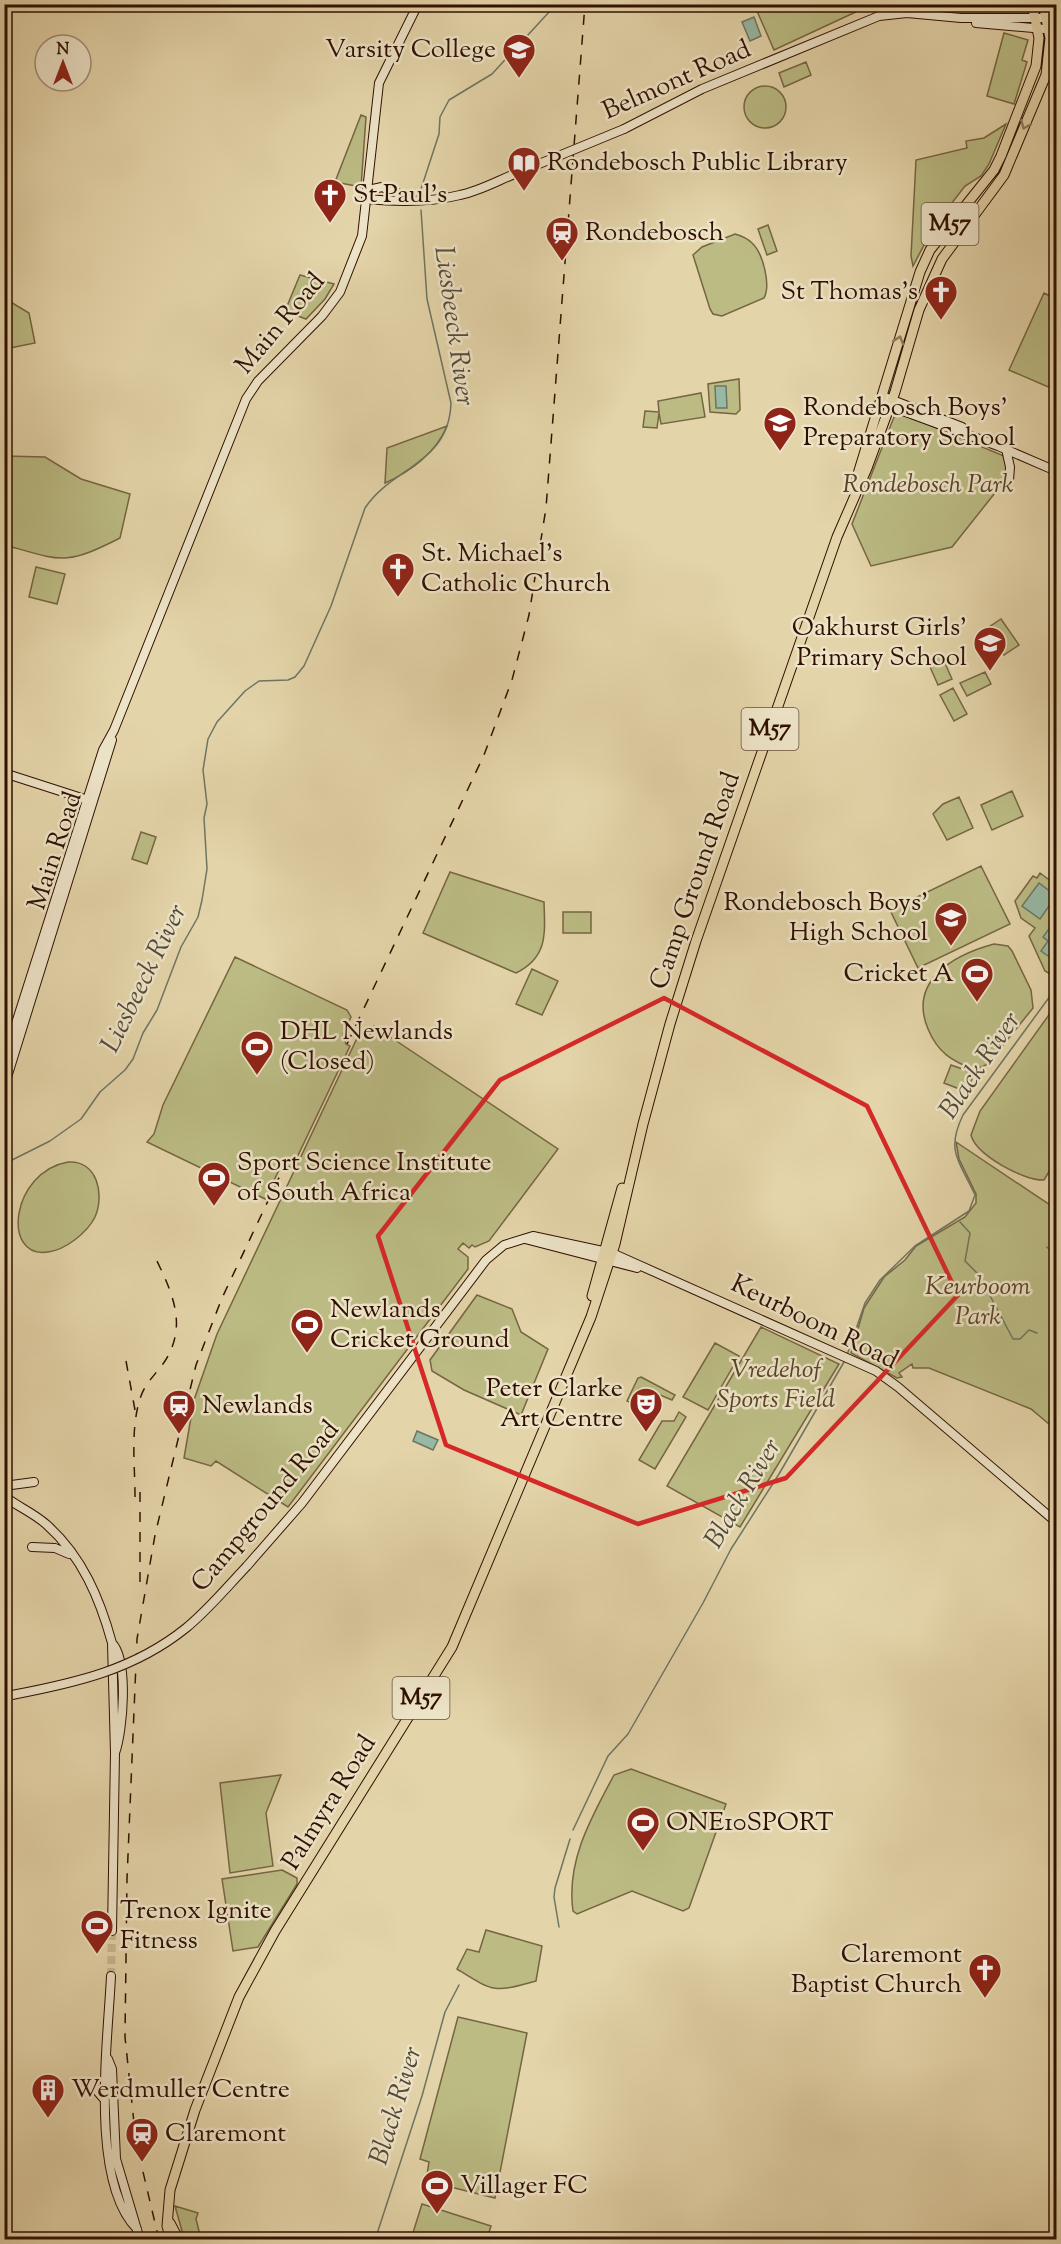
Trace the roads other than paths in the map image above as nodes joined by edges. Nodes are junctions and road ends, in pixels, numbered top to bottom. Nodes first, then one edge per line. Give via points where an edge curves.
1 (418, 4) edge
2 (1032, 4) edge
3 (1043, 4) edge
4 (961, 18) junction
5 (1052, 18) edge
6 (1036, 19) junction
7 (1038, 30) junction
8 (1053, 30) edge
9 (370, 169) junction
10 (382, 187) junction
11 (368, 195) junction
12 (411, 199) junction
13 (968, 203) junction
14 (970, 221) junction
15 (951, 223) junction
16 (880, 399) junction
17 (890, 402) junction
18 (1002, 448) junction
19 (1056, 471) edge
20 (1009, 480) dead end
21 (849, 506) junction
22 (4, 773) edge
23 (90, 801) junction
24 (4, 1061) edge
25 (4, 1087) edge
26 (608, 1256) junction
27 (33, 1482) dead end
28 (4, 1486) edge
29 (4, 1496) edge
30 (4, 1504) edge
31 (14, 1504) junction
32 (1056, 1522) edge
33 (32, 1547) dead end
34 (74, 1557) junction
35 (8, 1695) edge
36 (112, 1931) tunnel mouth
37 (111, 1976) tunnel mouth
38 (108, 2058) junction
39 (92, 2085) dead end
40 (104, 2101) junction
41 (167, 2215) junction
42 (137, 2229) junction
43 (140, 2240) edge
44 (171, 2240) edge
45 (179, 2240) edge

1 - 9 main road, Main Road via 380,78
2 - 6 main road, M57
3 - 5 main road, M57
4 - 6 main road, Belmont Road
4 - 7 main road, Belmont Road via 990,26
4 - 12 main road, Belmont Road, bridge via 907,13 862,21 517,173 460,195
5 - 6 main road, Belmont Road
5 - 8 main road, M57
6 - 7 main road, M57
7 - 8 main road, Belmont Road
7 - 13 main road, Camp Ground Road / M57 via 1036,66 1006,145 994,170
8 -> 14 main road, Camp Ground Road / M57 via 1048,68 1004,175
9 - 10 main road
9 - 11 main road, Main Road
10 - 11 main road
10 - 12 main road, Belmont Road
11 - 12 main road, Belmont Road
11 - 23 main road, Main Road via 359,245 340,292 246,399 114,730
13 - 14 main road via 966,213
13 - 15 main road, Camp Ground Road / M57
14 - 15 main road
14 - 17 main road, Camp Ground Road / M57 via 942,259 925,293
16 -> 15 main road, Camp Ground Road / M57 via 916,283 930,250
16 - 17 main road
16 - 21 main road, Camp Ground Road / M57
17 - 18 main road via 970,430
17 - 21 main road, Camp Ground Road / M57
18 - 19 main road
18 - 20 main road via 1010,467
21 - 26 main road, Camp Ground Road / M57 via 696,941
22 - 23 main road
23 - 24 main road, Main Road
23 - 25 main road, Main Road
26 - 32 main road, Keurboom Road via 653,1272 894,1383
26 - 35 main road, Campground Road, bridge via 525,1239 504,1245 486,1260 302,1503 187,1628 135,1662 84,1680
26 - 41 main road, Palmyra Road / M57 via 591,1317 452,1647 275,1931 239,1997 188,2131 170,2190
27 - 28 main road
29 - 31 main road
30 - 31 main road
31 - 34 main road via 46,1525
33 - 34 main road via 59,1549
34 - 36 main road via 98,1598 112,1643
37 - 38 main road
38 - 40 main road
38 - 42 main road via 112,2069 116,2159
39 - 40 main road
40 - 42 main road via 115,2188 127,2220
41 - 44 main road, Palmyra Road / M57
41 - 45 main road
42 - 43 main road

